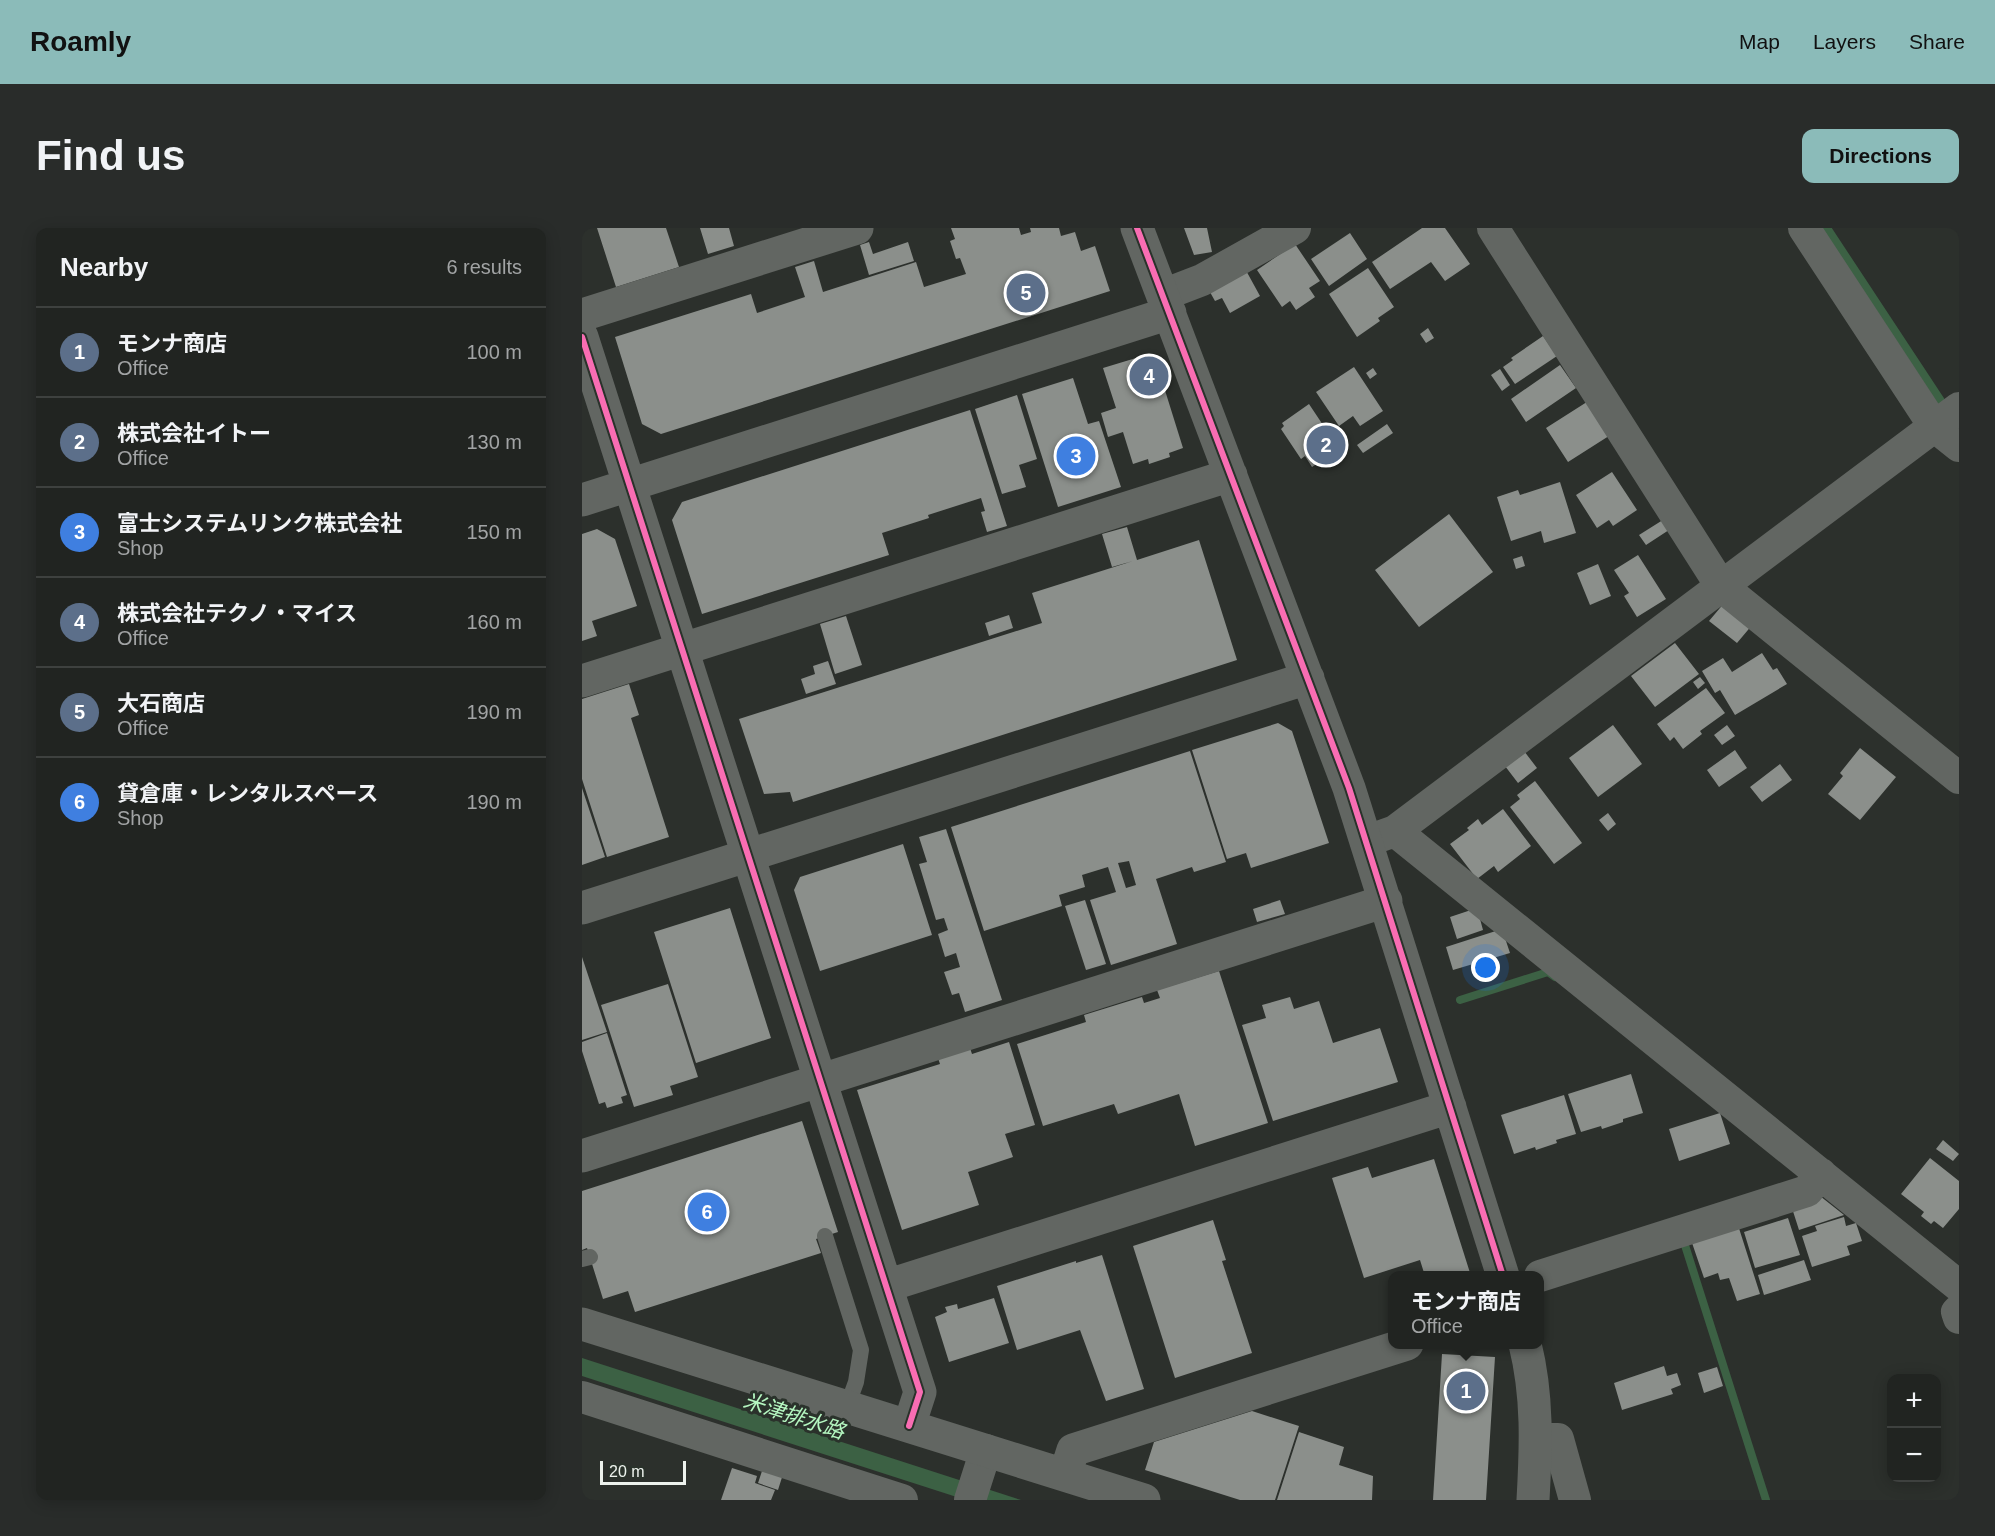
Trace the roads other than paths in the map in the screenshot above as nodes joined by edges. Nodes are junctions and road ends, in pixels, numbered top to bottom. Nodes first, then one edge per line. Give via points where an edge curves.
1 (857, 228) edge
2 (1137, 228) edge
3 (1295, 228) edge
4 (1493, 228) edge
5 (1804, 228) edge
6 (1166, 304) junction
7 (582, 315) edge
8 (582, 337) edge
9 (1959, 408) edge
10 (1934, 426) junction
11 (1959, 446) edge
12 (1231, 475) junction
13 (629, 485) junction
14 (582, 500) edge
15 (1721, 586) junction
16 (682, 650) junction
17 (1308, 678) junction
18 (582, 681) edge
19 (1959, 778) edge
20 (1381, 836) junction
21 (748, 855) junction
22 (1386, 901) junction
23 (582, 908) edge
24 (820, 1081) junction
25 (1450, 1107) junction
26 (582, 1156) edge
27 (1821, 1174) junction
28 (825, 1236) dead end
29 (1502, 1271) edge
30 (1544, 1274) edge
31 (886, 1286) junction
32 (1959, 1286) edge
33 (1959, 1310) edge
34 (1959, 1318) edge
35 (582, 1323) edge
36 (1391, 1349) edge
37 (1526, 1349) edge
38 (582, 1397) edge
39 (847, 1407) junction
40 (909, 1426) junction
41 (1536, 1439) junction
42 (978, 1475) edge
43 (1065, 1475) junction
44 (902, 1500) edge
45 (1144, 1500) edge
46 (1533, 1500) edge
47 (1575, 1500) edge

1 - 7 street
2 - 6 street
3 - 6 street
4 - 15 street
5 - 10 street
6 - 12 street
6 - 13 street
8 - 13 street
9 - 10 street
10 - 11 street
10 - 15 street
12 - 16 street
12 - 17 street
13 - 14 street
13 - 16 street
15 - 19 street
15 - 20 street
16 - 18 street
16 - 21 street
17 - 20 street
17 - 21 street
20 - 22 street
20 - 27 street
21 - 23 street
21 - 24 street
22 - 24 street
22 - 25 street
24 - 26 street
24 - 31 street
25 - 29 street
25 - 31 street
27 - 30 street via 1807,1191
27 - 32 street
28 - 39 lane via 861,1350
31 - 40 street via 920,1392
33 - 34 street
35 - 39 street
36 - 43 street via 1073,1450
37 - 41 street
38 - 44 street
39 - 40 street
40 - 42 street
41 - 46 street
41 - 47 street via 1558,1439
42 - 43 street
43 - 45 street

